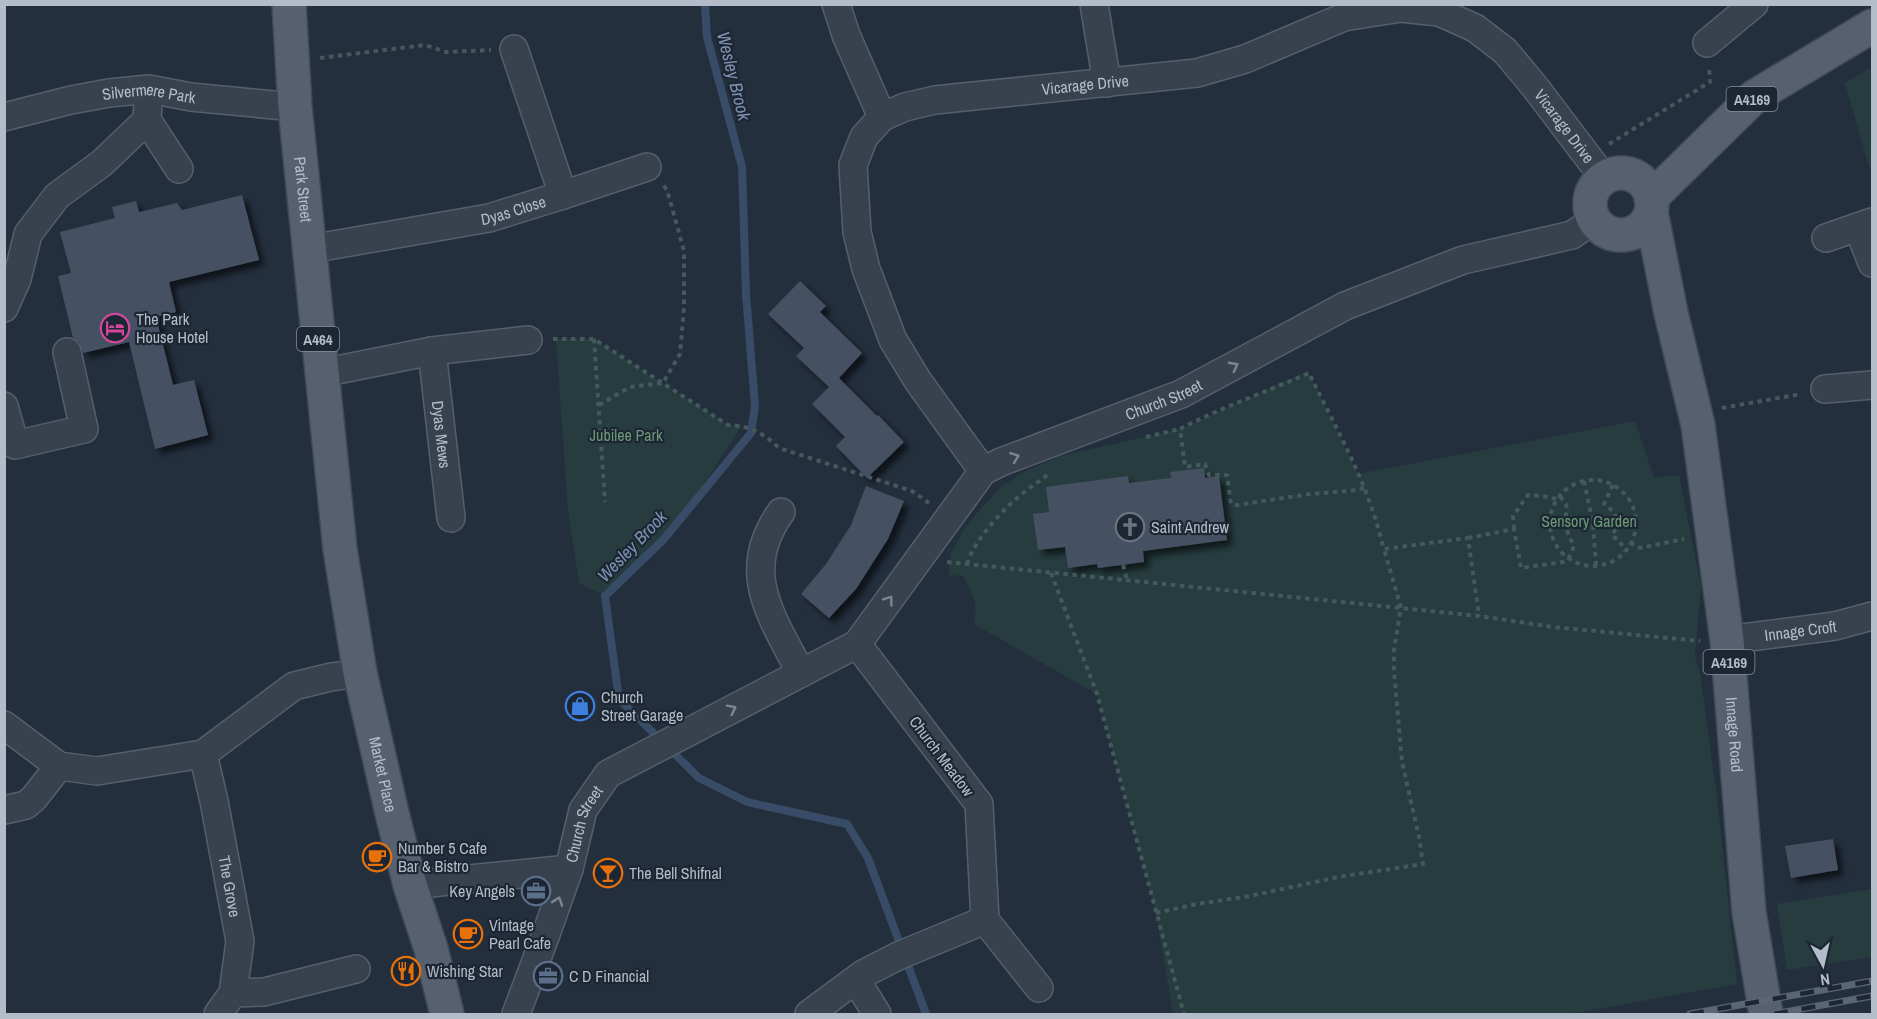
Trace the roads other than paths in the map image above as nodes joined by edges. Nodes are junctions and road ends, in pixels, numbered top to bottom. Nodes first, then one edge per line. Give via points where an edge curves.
1 (290, 4) edge
2 (836, 4) edge
3 (1094, 4) edge
4 (1754, 4) edge
5 (1440, 8) edge
6 (1872, 26) edge
7 (1707, 44) road end
8 (514, 49) road end
9 (1107, 83) junction
10 (149, 89) junction
11 (295, 106) junction
12 (4, 117) edge
13 (882, 117) junction
14 (147, 120) junction
15 (647, 166) road end
16 (1596, 167) junction
17 (179, 169) dead end
18 (563, 195) junction
19 (1651, 205) junction
20 (1592, 218) junction
21 (1865, 225) edge
22 (1623, 236) junction
23 (1826, 238) dead end
24 (310, 249) junction
25 (1872, 263) edge
26 (4, 308) edge
27 (1671, 313) junction
28 (528, 340) road end
29 (432, 351) junction
30 (67, 352) dead end
31 (321, 373) junction
32 (1872, 386) edge
33 (1825, 389) road end
34 (4, 406) edge
35 (10, 446) edge
36 (983, 471) junction
37 (781, 512) dead end
38 (451, 518) dead end
39 (1872, 616) edge
40 (1727, 640) junction
41 (857, 644) junction
42 (360, 673) junction
43 (801, 673) junction
44 (4, 725) edge
45 (203, 754) junction
46 (59, 766) junction
47 (4, 810) edge
48 (569, 869) junction
49 (410, 885) junction
50 (985, 920) junction
51 (356, 969) dead end
52 (856, 980) junction
53 (1039, 988) dead end
54 (226, 1004) edge
55 (447, 1014) edge
56 (516, 1014) edge
57 (809, 1014) edge
58 (877, 1014) edge
59 (1766, 1014) edge

1 - 11 main road, Park Street / A464
2 - 13 street
3 - 9 street
4 - 7 street
5 - 9 street, Vicarage Drive via 1401,8 1344,17 1245,59 1197,73
5 - 16 street, Vicarage Drive via 1504,51
6 - 19 main road, A4169 via 1754,97
8 - 18 street, Dyas Close
9 - 13 street, Vicarage Drive via 935,100
10 - 11 street, Silvermere Park via 191,97
10 - 12 street, Silvermere Park via 70,100
10 - 14 street
11 - 24 main road, Park Street / A464
13 - 36 street, Vicarage Drive via 864,137 853,165 857,232 866,269 893,340
14 - 17 street
14 - 26 street via 102,163 57,196 33,227
15 - 18 street
16 - 19 main road via 1628,174 1643,183
16 - 20 main road via 1589,202
18 - 24 street, Dyas Close via 489,218
19 - 22 main road, A4169 via 1644,226
19 - 27 main road, A4169
20 - 22 main road via 1601,230
36 -> 20 street, Church Street via 1181,394 1345,306 1463,260 1572,235
21 - 23 street
21 - 25 street
22 - 27 main road, A4169
24 - 31 main road, Park Street / A464
27 - 40 main road, Innage Road / A4169 via 1698,425
28 - 29 street
29 - 31 street
29 - 38 street, Dyas Mews
30 - 35 street via 84,429
31 - 42 main road, Park Street / A464 via 340,549
32 - 33 street
34 - 35 street
41 -> 36 street, Church Street
37 - 43 street via 763,546 762,589
39 - 40 street, Innage Croft via 1835,626
40 - 59 main road, Innage Road / A4169 via 1749,912
41 - 43 street, Church Street
41 - 50 street, Church Meadow via 979,804
42 - 45 street via 294,686
42 - 49 main road, Market Place / A464
48 -> 43 street, Church Street via 583,810 608,774
44 - 46 street
45 - 46 street via 97,771
45 - 54 street, The Grove via 240,941
46 - 47 street via 26,805
48 - 49 street
56 -> 48 street, Church Street
49 - 55 main road, Market Place / A464
50 - 52 street via 903,954
50 - 53 street
51 - 54 street
52 - 57 street
52 - 58 street

